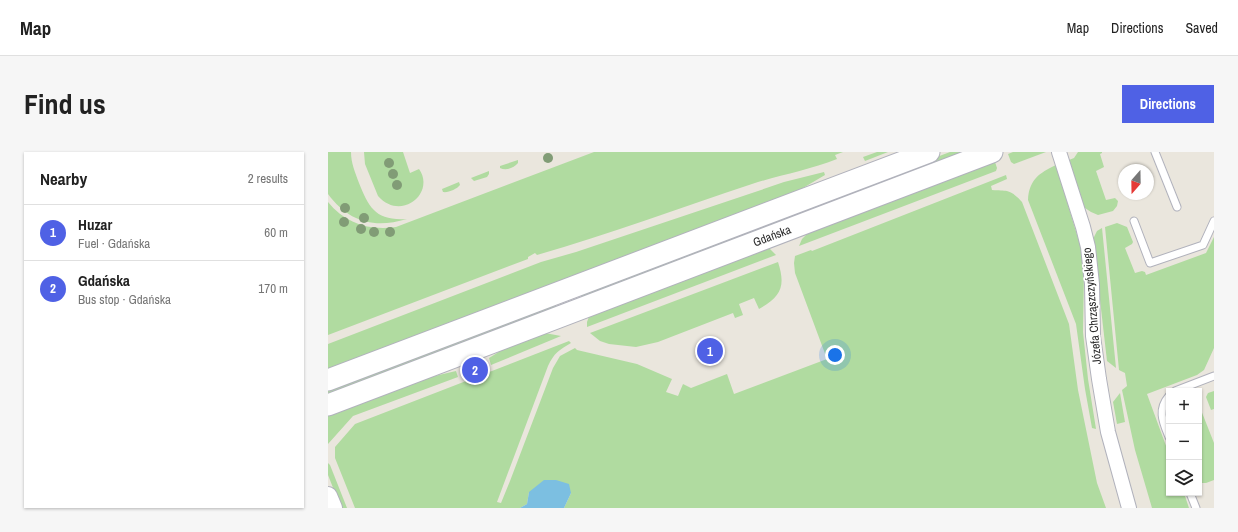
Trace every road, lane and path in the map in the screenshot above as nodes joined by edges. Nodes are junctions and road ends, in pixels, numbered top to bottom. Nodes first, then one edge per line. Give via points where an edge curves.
1 (929, 152) edge
2 (992, 152) edge
3 (1059, 152) edge
4 (1155, 152) edge
5 (1176, 207) dead end
6 (1134, 221) dead end
7 (1214, 221) edge
8 (565, 302) junction
9 (1214, 376) edge
10 (328, 380) edge
11 (1183, 388) edge
12 (1166, 399) edge
13 (328, 405) edge
14 (1166, 429) edge
15 (328, 496) edge
16 (1191, 496) edge
17 (333, 508) edge
18 (1129, 508) edge
19 (1196, 508) edge

1 - 8 main road, Gdańska
2 - 8 main road, Gdańska
3 - 18 street, Józefa Chrząszczyńskiego via 1088,247 1093,336 1099,379 1108,432
4 - 5 lane
6 - 7 lane via 1150,263 1203,245
8 - 10 main road, Gdańska
8 - 13 main road, Gdańska
9 - 11 lane
12 - 14 lane via 1162,418
15 - 17 street
16 - 19 lane

